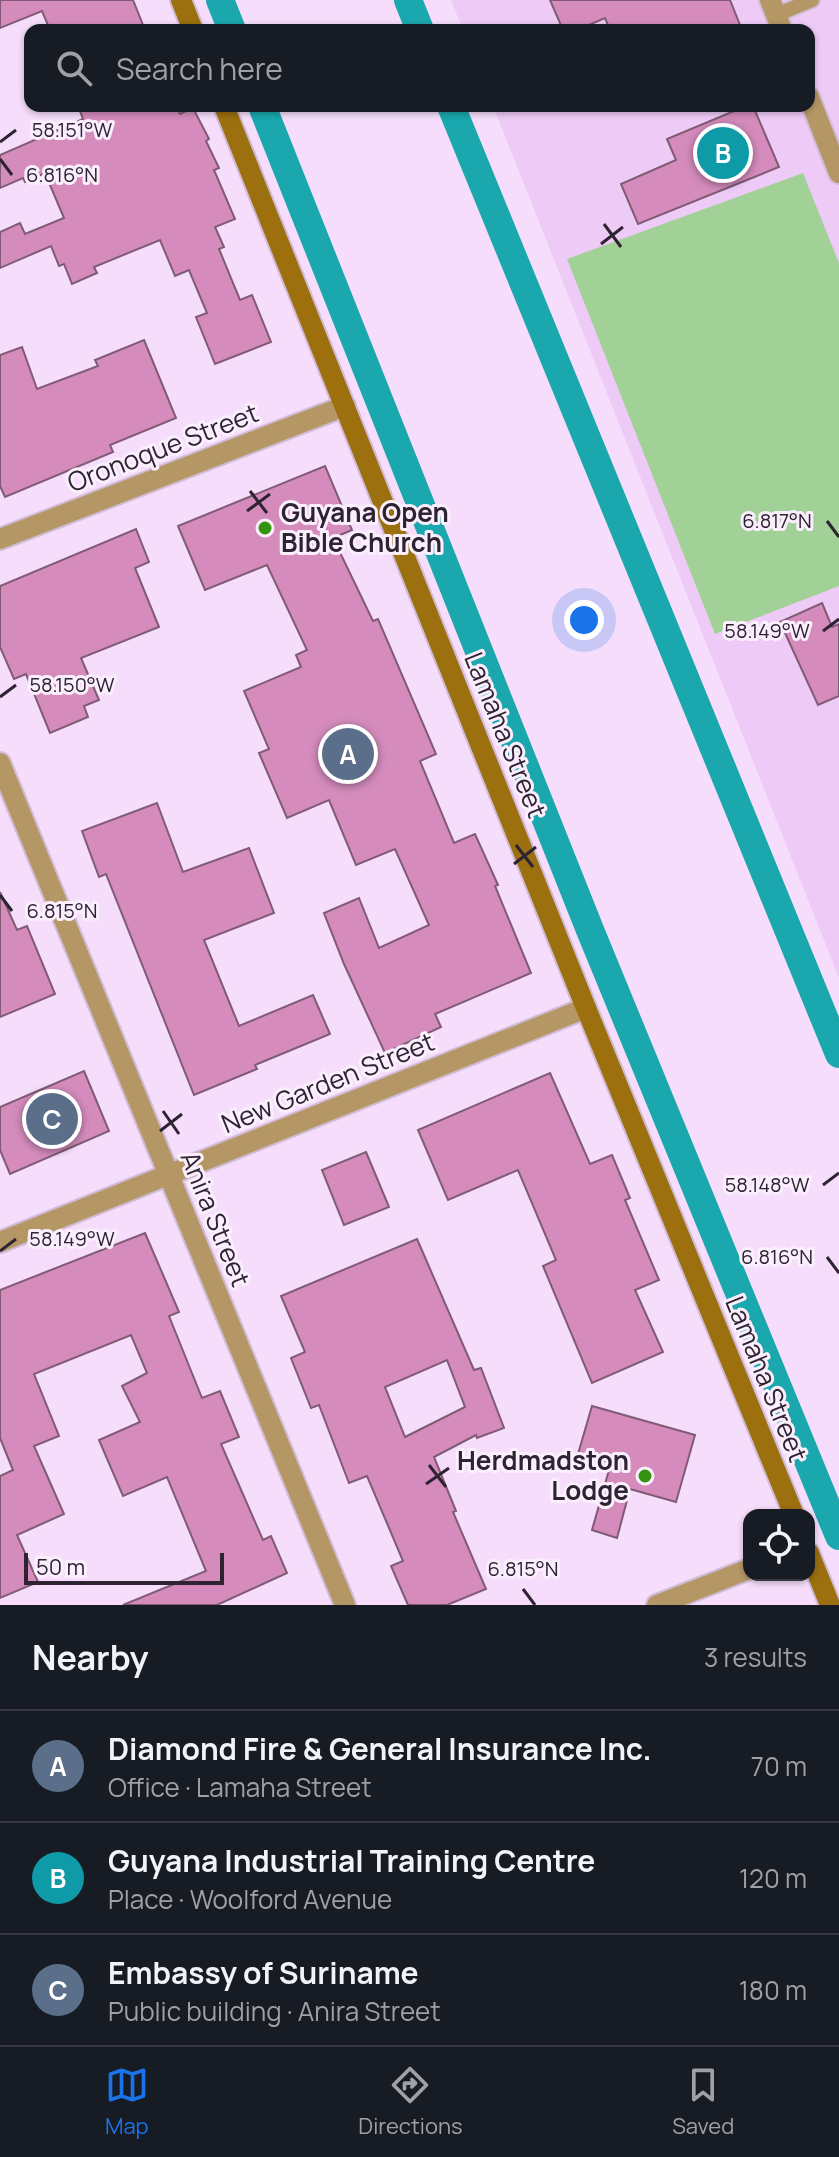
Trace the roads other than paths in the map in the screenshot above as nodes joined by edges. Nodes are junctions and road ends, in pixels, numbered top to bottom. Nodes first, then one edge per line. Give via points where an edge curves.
1 (181, 0) edge
2 (812, 0) edge
3 (776, 15) edge
4 (191, 24) edge
5 (226, 112) edge
6 (815, 112) edge
7 (839, 173) edge
8 (345, 406) junction
9 (0, 539) edge
10 (0, 763) edge
11 (586, 1008) junction
12 (169, 1175) junction
13 (0, 1242) edge
14 (792, 1509) edge
15 (815, 1568) edge
16 (743, 1571) edge
17 (345, 1605) edge
18 (657, 1605) edge
19 (830, 1605) edge

1 - 4 street
2 - 3 lane
5 - 8 street, Lamaha Street
6 - 7 street
8 - 9 street, Oronoque Street
8 - 11 street, Lamaha Street
10 - 12 street, Anira Street
11 - 12 street, New Garden Street
11 - 14 street, Lamaha Street
12 - 13 street, New Garden Street
12 - 17 street, Anira Street
15 - 19 street
16 - 18 street

